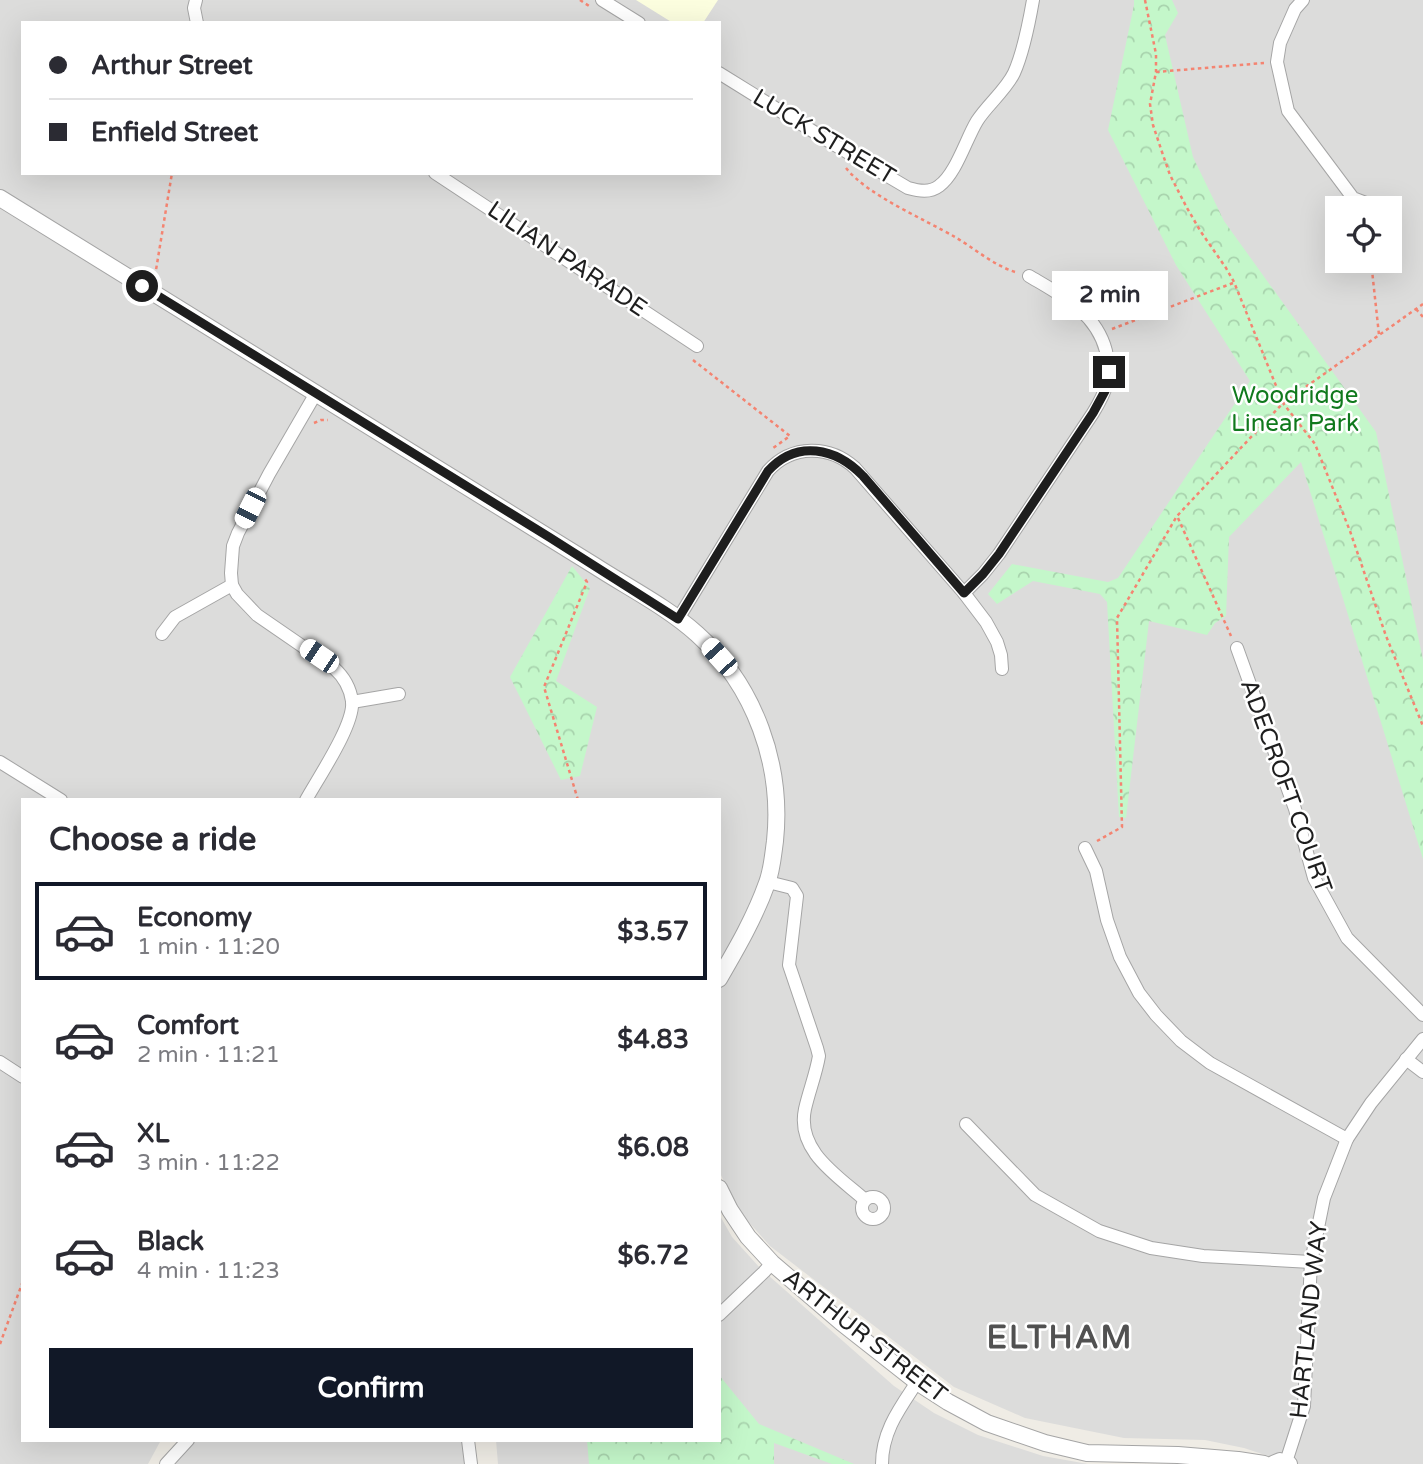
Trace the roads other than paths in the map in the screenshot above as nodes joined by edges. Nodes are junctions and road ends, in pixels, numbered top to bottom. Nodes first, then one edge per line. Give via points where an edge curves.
1 (196, 0) edge
2 (602, 0) edge
3 (1033, 0) edge
4 (1303, 0) edge
5 (197, 21) edge
6 (636, 21) edge
7 (721, 74) edge
8 (438, 175) edge
9 (1347, 196) edge
10 (0, 198) edge
11 (1030, 276) road end
12 (697, 346) dead end
13 (316, 393) junction
14 (232, 585) junction
15 (964, 593) junction
16 (678, 619) junction
17 (162, 634) dead end
18 (1237, 649) road end
19 (1002, 669) dead end
20 (399, 694) dead end
21 (352, 702) junction
22 (0, 762) edge
23 (58, 798) edge
24 (307, 798) edge
25 (1085, 848) road end
26 (768, 882) junction
27 (721, 975) edge
28 (1423, 1015) edge
29 (1423, 1039) edge
30 (1406, 1059) junction
31 (0, 1062) edge
32 (1423, 1072) edge
33 (21, 1076) edge
34 (965, 1124) dead end
35 (1347, 1139) junction
36 (721, 1192) edge
37 (865, 1200) dead end
38 (1311, 1262) junction
39 (772, 1263) junction
40 (721, 1313) edge
41 (917, 1382) junction
42 (186, 1442) edge
43 (468, 1442) edge
44 (1212, 1459) junction
45 (1283, 1463) edge
46 (166, 1464) edge
47 (471, 1464) edge
48 (882, 1464) edge
49 (1229, 1464) edge
50 (1264, 1464) edge

1 - 5 street
2 - 6 street
3 - 7 street, LUCK STREET via 1013,75 977,121 949,177 932,190 908,188
4 - 9 street via 1294,9 1277,62 1288,111
8 - 12 street, LILIAN PARADE
10 - 13 street
11 - 15 street via 1077,306 1094,323 1108,360 1108,384 999,554
13 - 14 street via 238,533 231,559
13 - 16 street
14 - 17 street via 175,617
14 - 21 street via 257,615 334,668 348,685
15 - 16 street via 849,463 820,451 800,451 768,471
15 - 19 street via 992,631
16 - 26 street via 699,635 739,683 764,737 776,799
18 - 28 street, ADECROFT COURT via 1295,809 1314,878 1348,938
20 - 21 street
21 - 24 street via 349,722
22 - 23 street
25 - 35 street via 1120,957 1156,1016 1210,1063
26 - 27 street
26 - 37 street via 792,888 797,896 789,965 819,1056 804,1112 804,1130 823,1163
29 - 30 street, HARTLAND WAY
30 - 32 street
30 - 35 street, HARTLAND WAY
31 - 33 street
34 - 38 street via 1035,1195 1099,1231 1150,1248 1203,1256
35 - 38 street, HARTLAND WAY via 1324,1198
36 - 39 street, ARTHUR STREET via 748,1237
38 - 45 street, HARTLAND WAY via 1306,1392
39 - 40 street
39 - 41 street, ARTHUR STREET
41 - 44 street, ARTHUR STREET via 987,1423 1045,1443 1087,1453
41 - 48 street via 889,1427
42 - 46 street
43 - 47 street
44 - 49 street, ARTHUR STREET
44 - 50 street, ARTHUR STREET

